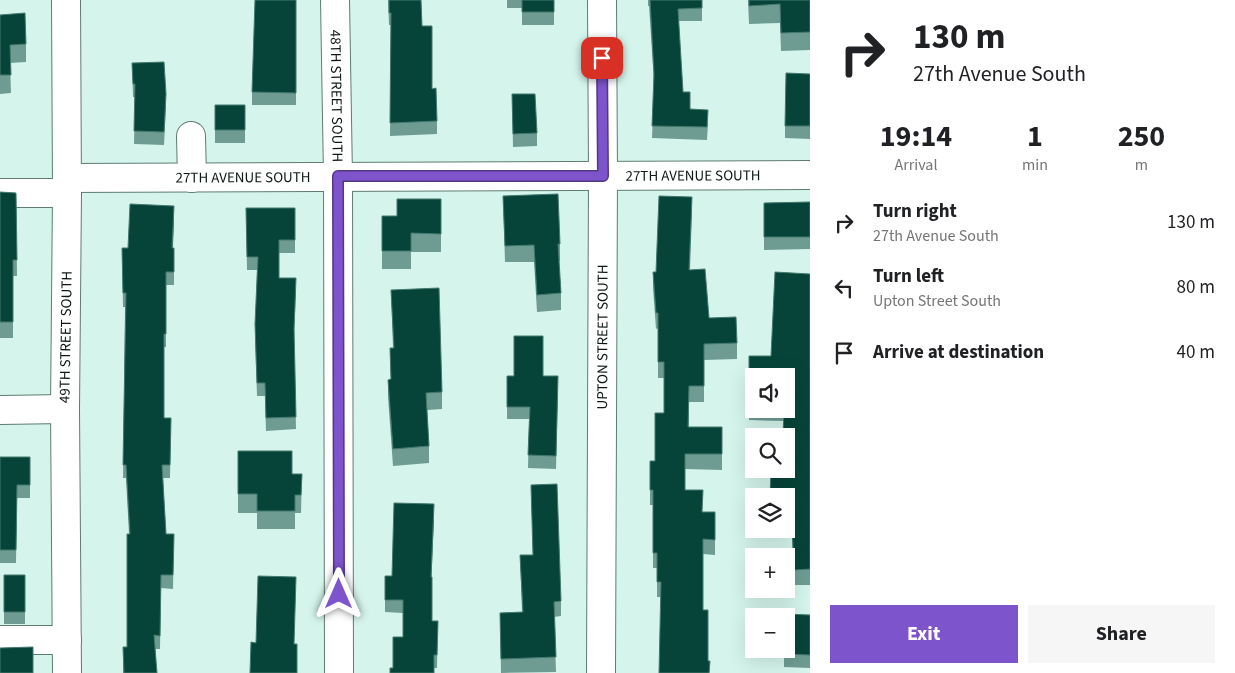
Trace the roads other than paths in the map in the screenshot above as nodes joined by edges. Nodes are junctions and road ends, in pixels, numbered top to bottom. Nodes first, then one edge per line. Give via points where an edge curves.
1 (66, 0) edge
2 (335, 0) edge
3 (602, 0) edge
4 (191, 136) dead end
5 (810, 175) edge
6 (338, 176) junction
7 (603, 176) junction
8 (192, 178) junction
9 (67, 186) junction
10 (0, 194) edge
11 (0, 410) edge
12 (65, 410) junction
13 (0, 640) edge
14 (67, 640) junction
15 (67, 673) edge
16 (339, 673) edge
17 (601, 673) edge

1 - 9 street, 49TH STREET SOUTH
2 - 6 street, 48TH STREET SOUTH
3 - 7 street, UPTON STREET SOUTH
4 - 8 street
5 - 7 street, 27TH AVENUE SOUTH
6 - 7 street, 27TH AVENUE SOUTH
6 - 8 street, 27TH AVENUE SOUTH
6 - 16 street, 48TH STREET SOUTH
7 - 17 street, UPTON STREET SOUTH
8 - 9 street, 27TH AVENUE SOUTH
9 - 10 street, 27TH AVENUE SOUTH
9 - 12 street, 49TH STREET SOUTH
11 - 12 street
12 - 14 street, 49TH STREET SOUTH
13 - 14 street
14 - 15 street, 49TH STREET SOUTH

